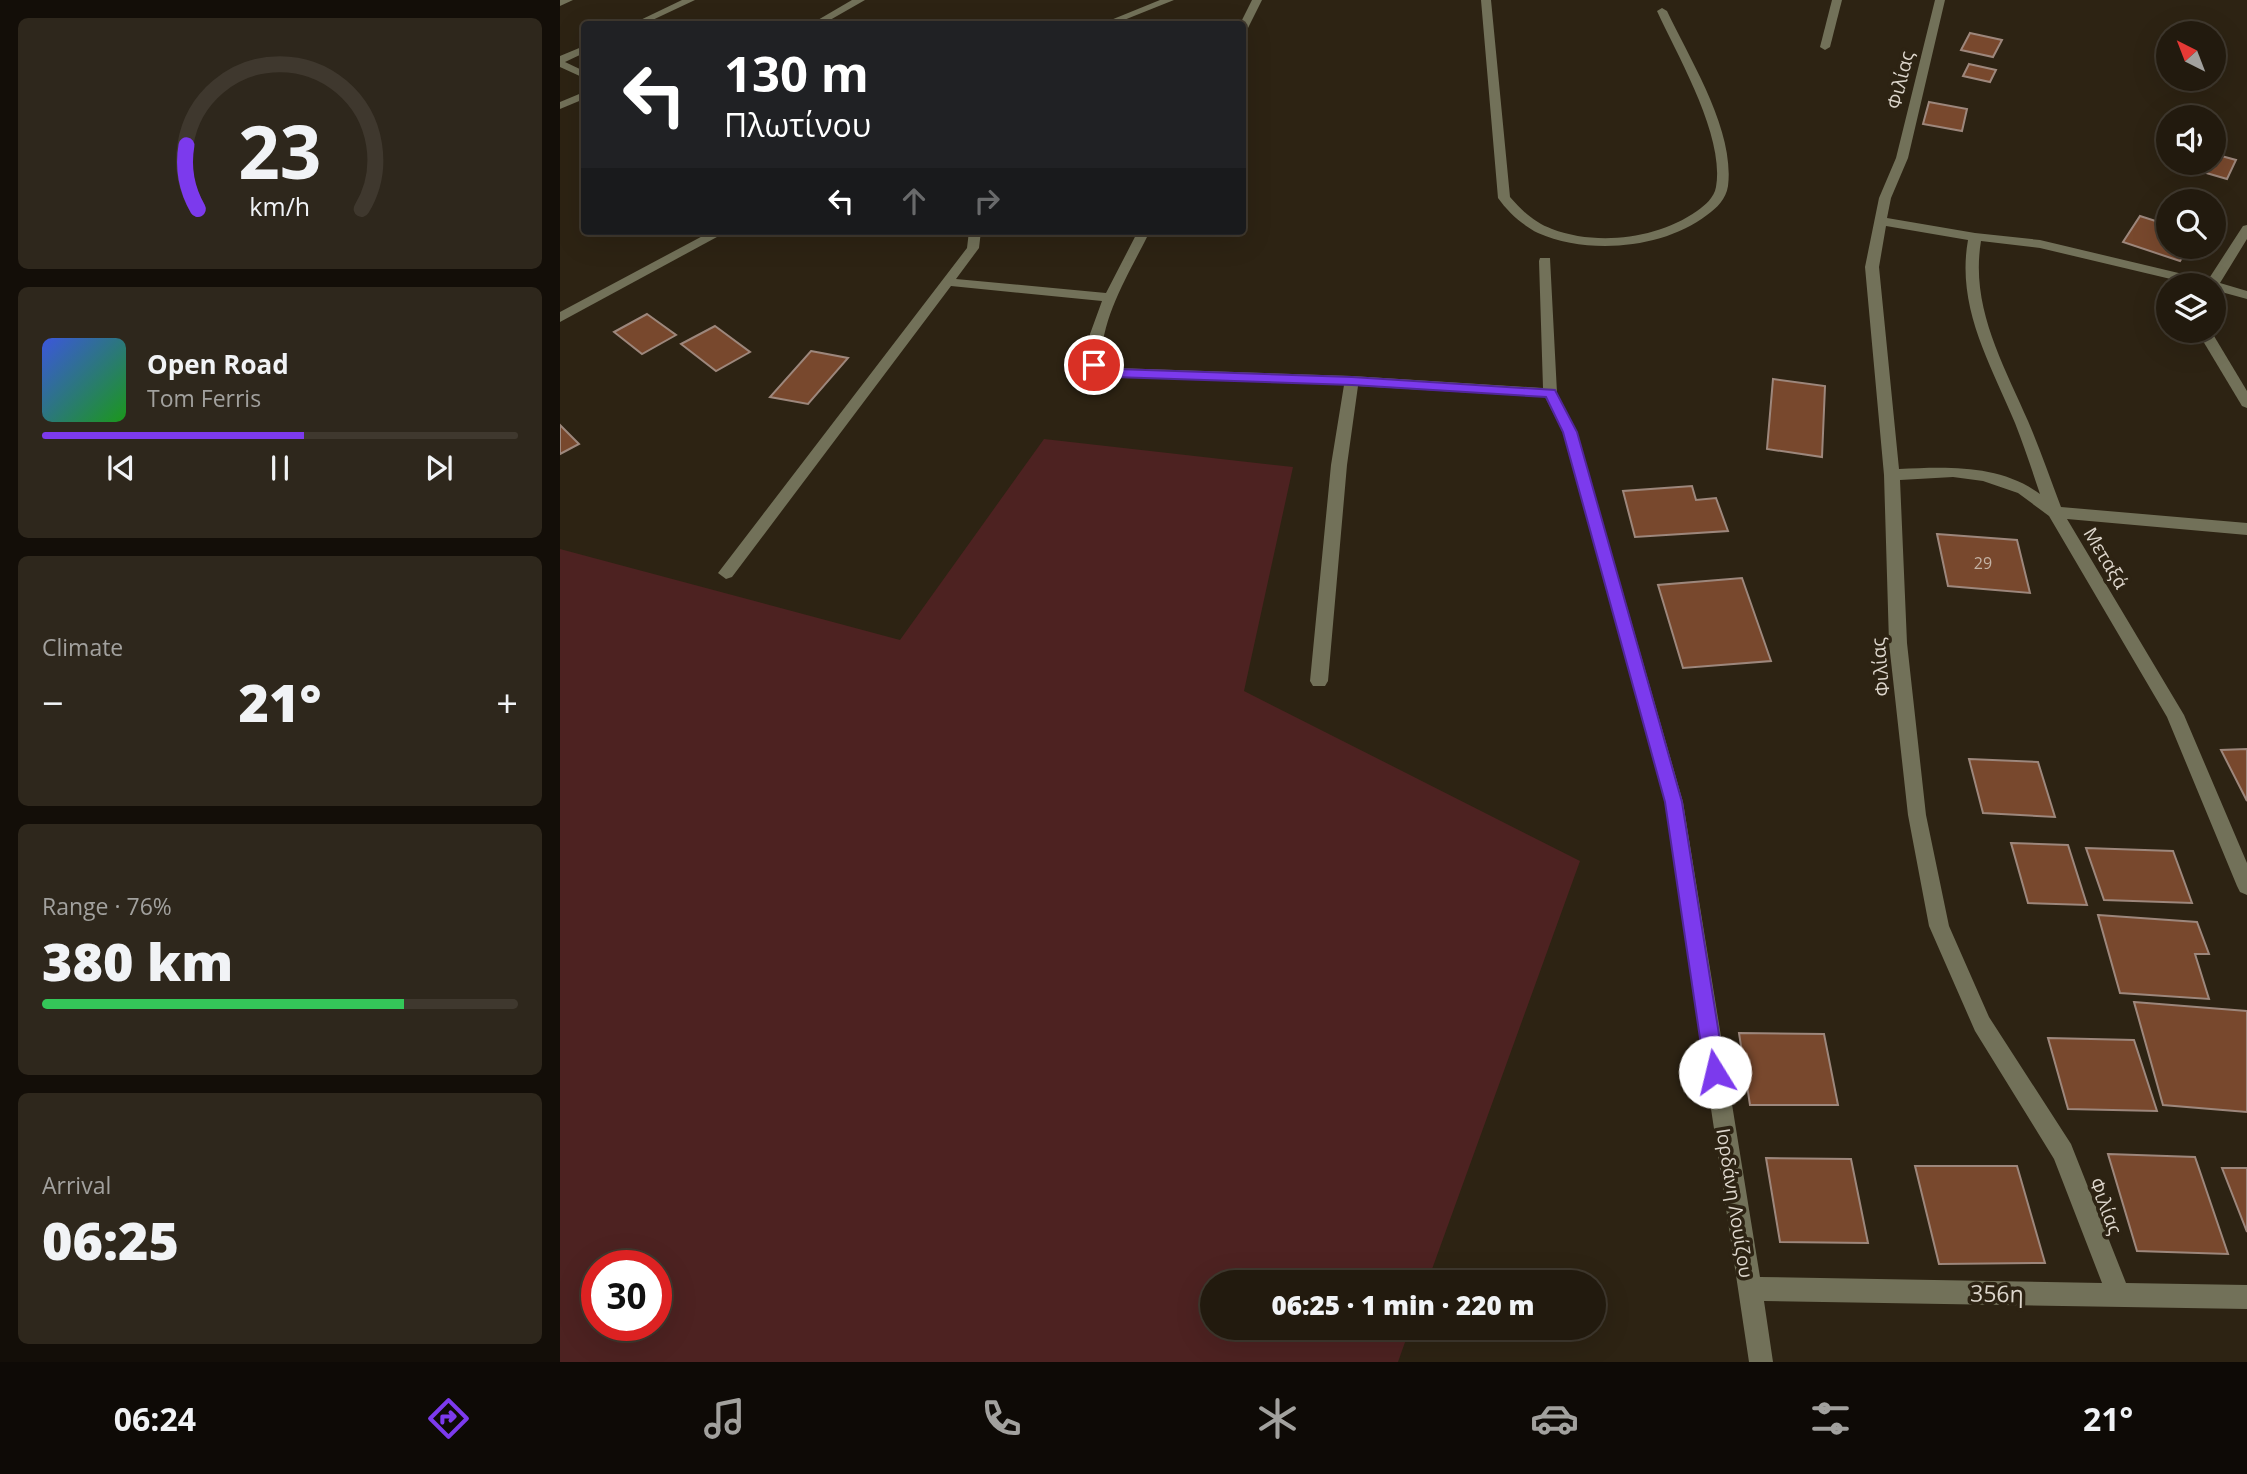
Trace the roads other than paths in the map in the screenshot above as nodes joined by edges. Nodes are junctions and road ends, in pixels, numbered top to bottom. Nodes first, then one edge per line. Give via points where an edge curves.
1 (568, 0) edge
2 (690, 0) edge
3 (860, 0) edge
4 (1169, 0) edge
5 (1257, 0) edge
6 (1486, 0) edge
7 (1837, 0) edge
8 (1940, 0) edge
9 (560, 4) edge
10 (1662, 11) dead end
11 (644, 21) edge
12 (822, 21) edge
13 (1114, 21) edge
14 (1246, 22) edge
15 (1825, 47) dead end
16 (581, 51) edge
17 (560, 62) edge
18 (581, 73) edge
19 (581, 96) edge
20 (560, 106) edge
21 (1881, 221) junction
22 (2247, 229) edge
23 (715, 235) edge
24 (975, 235) edge
25 (1142, 235) edge
26 (1975, 237) junction
27 (1545, 261) dead end
28 (2166, 273) edge
29 (2220, 273) edge
30 (947, 282) junction
31 (2226, 289) edge
32 (2247, 295) edge
33 (1111, 298) junction
34 (560, 318) edge
35 (2211, 343) edge
36 (1352, 381) junction
37 (1550, 393) junction
38 (2247, 403) edge
39 (1892, 475) junction
40 (2055, 512) junction
41 (2247, 529) edge
42 (726, 573) dead end
43 (1320, 681) dead end
44 (2247, 886) edge
45 (1748, 1289) junction
46 (2119, 1295) junction
47 (2247, 1297) edge
48 (1761, 1362) edge

1 - 9 street
2 - 11 street
3 - 12 street
4 - 13 street
5 - 14 street
6 - 10 street via 1504,198 1518,216 1542,230 1581,239 1632,240 1685,224 1712,208 1722,190 1720,147
7 - 15 street
8 - 21 street, Φιλίας via 1902,158
16 - 17 street
17 - 18 street
19 - 20 street
21 - 26 street
21 - 39 street, Φιλίας via 1872,267
22 - 29 street
23 - 34 street
24 - 30 street via 973,248
25 - 33 street
26 - 28 street via 2040,244
26 - 40 street, Μεταξά via 1973,295 1984,338
27 - 37 street
30 - 33 street
30 - 42 street
31 - 32 street
33 - 36 street via 1092,351 1094,365 1114,373
35 - 38 street
36 - 37 street
36 - 43 street via 1339,465
37 - 45 street, Ιορδάνη Λουίζου via 1570,432 1674,802
39 - 40 street via 1953,472 1984,476 2022,489
39 - 46 street, Φιλίας via 1898,643 1917,815 1939,926 1982,1024 2063,1152
40 - 41 street
40 - 44 street, Μεταξά via 2175,715
45 - 46 street, 356η
45 - 48 street, Ιορδάνη Λουίζου
46 - 47 street, 356η

